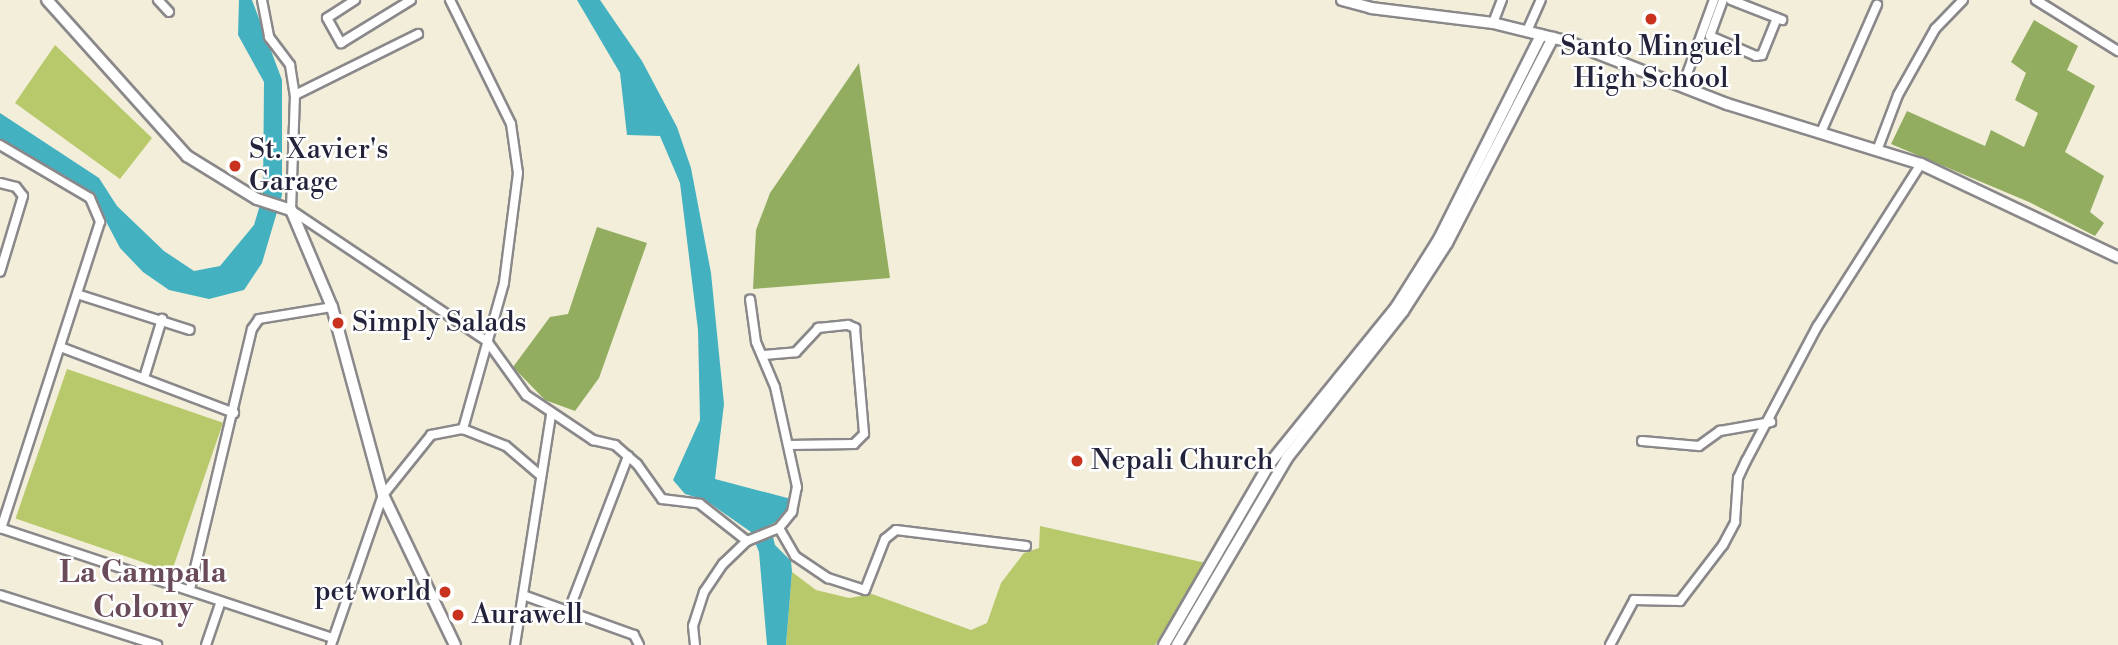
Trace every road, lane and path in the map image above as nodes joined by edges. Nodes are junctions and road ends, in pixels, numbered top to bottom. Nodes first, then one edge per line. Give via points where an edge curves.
1 (47, 0) edge
2 (158, 0) edge
3 (262, 0) edge
4 (355, 0) edge
5 (411, 0) edge
6 (450, 0) edge
7 (1342, 0) edge
8 (1502, 0) edge
9 (1541, 0) edge
10 (1714, 0) edge
11 (1723, 0) edge
12 (1731, 0) edge
13 (1963, 0) edge
14 (2036, 0) edge
15 (1877, 5) dead end
16 (169, 12) dead end
17 (1493, 23) junction
18 (1527, 31) junction
19 (418, 34) dead end
20 (1541, 35) junction
21 (1553, 38) junction
22 (2118, 51) edge
23 (1683, 85) junction
24 (295, 95) junction
25 (1822, 130) junction
26 (0, 145) edge
27 (1878, 148) junction
28 (1921, 164) junction
29 (0, 183) edge
30 (287, 209) junction
31 (2118, 257) edge
32 (0, 272) edge
33 (80, 295) junction
34 (750, 299) dead end
35 (332, 307) junction
36 (162, 319) junction
37 (190, 330) dead end
38 (487, 341) junction
39 (63, 348) junction
40 (764, 355) junction
41 (144, 379) junction
42 (234, 413) junction
43 (551, 414) junction
44 (1771, 422) junction
45 (463, 429) junction
46 (1642, 441) dead end
47 (789, 445) junction
48 (628, 456) junction
49 (540, 475) junction
50 (383, 495) junction
51 (1, 528) edge
52 (779, 528) junction
53 (747, 541) junction
54 (1026, 546) dead end
55 (190, 589) junction
56 (0, 594) edge
57 (523, 595) junction
58 (221, 601) junction
59 (569, 610) junction
60 (332, 642) edge
61 (157, 645) edge
62 (206, 645) edge
63 (455, 645) edge
64 (515, 645) edge
65 (639, 645) edge
66 (695, 645) edge
67 (1164, 645) edge
68 (1178, 645) edge
69 (1610, 645) edge

1 - 30 main road via 187,156 257,199
2 - 16 street
3 - 24 street via 269,37 290,65
4 - 5 street via 327,18 341,43
6 - 38 street via 511,124 518,173 504,283
7 - 17 street via 1371,8
8 - 17 street
9 - 18 street
10 - 23 street
11 - 12 street via 1710,36 1762,55 1779,19
13 - 27 street via 1935,29 1904,84
14 - 22 street
15 - 25 street
17 - 18 street
18 - 20 street
19 - 24 street
20 - 21 street
20 - 67 street via 1439,239 1397,306 1270,463
21 - 23 street
21 - 68 street via 1447,243 1404,311 1294,447
23 - 25 street via 1727,104
24 - 30 street
25 - 27 street
26 - 33 street via 90,198 98,208 100,222
27 - 28 street
28 - 31 street
28 - 44 street via 1817,327
29 - 32 street via 16,187 23,196
30 - 35 main road
30 - 38 street
33 - 36 street
33 - 39 street
34 - 40 street via 756,342
35 - 42 street via 259,319 252,329
35 - 50 main road
36 - 37 street
36 - 41 street
38 - 43 street via 526,396
38 - 45 street
39 - 41 street
39 - 51 street
40 - 47 street
40 - 47 street via 796,352 818,328 855,328 864,434 854,444
41 - 42 street
42 - 55 street
43 - 48 street
43 - 49 street
44 - 46 street via 1720,431 1699,446
44 - 69 street via 1738,478 1735,522 1688,595 1669,603 1633,600
45 - 49 street via 506,446
45 - 50 street via 431,435
47 - 52 street via 797,487 792,513
48 - 53 street via 662,499 700,504
48 - 59 street
49 - 57 street
50 - 60 street
50 - 63 main road
51 - 55 street
52 - 53 street
52 - 54 street via 795,556 828,578 864,590 885,539 896,530
53 - 66 street via 723,564 704,592 693,626
55 - 58 street
56 - 61 street
57 - 59 street
57 - 64 street
58 - 60 street
58 - 62 street
59 - 65 street via 634,635

